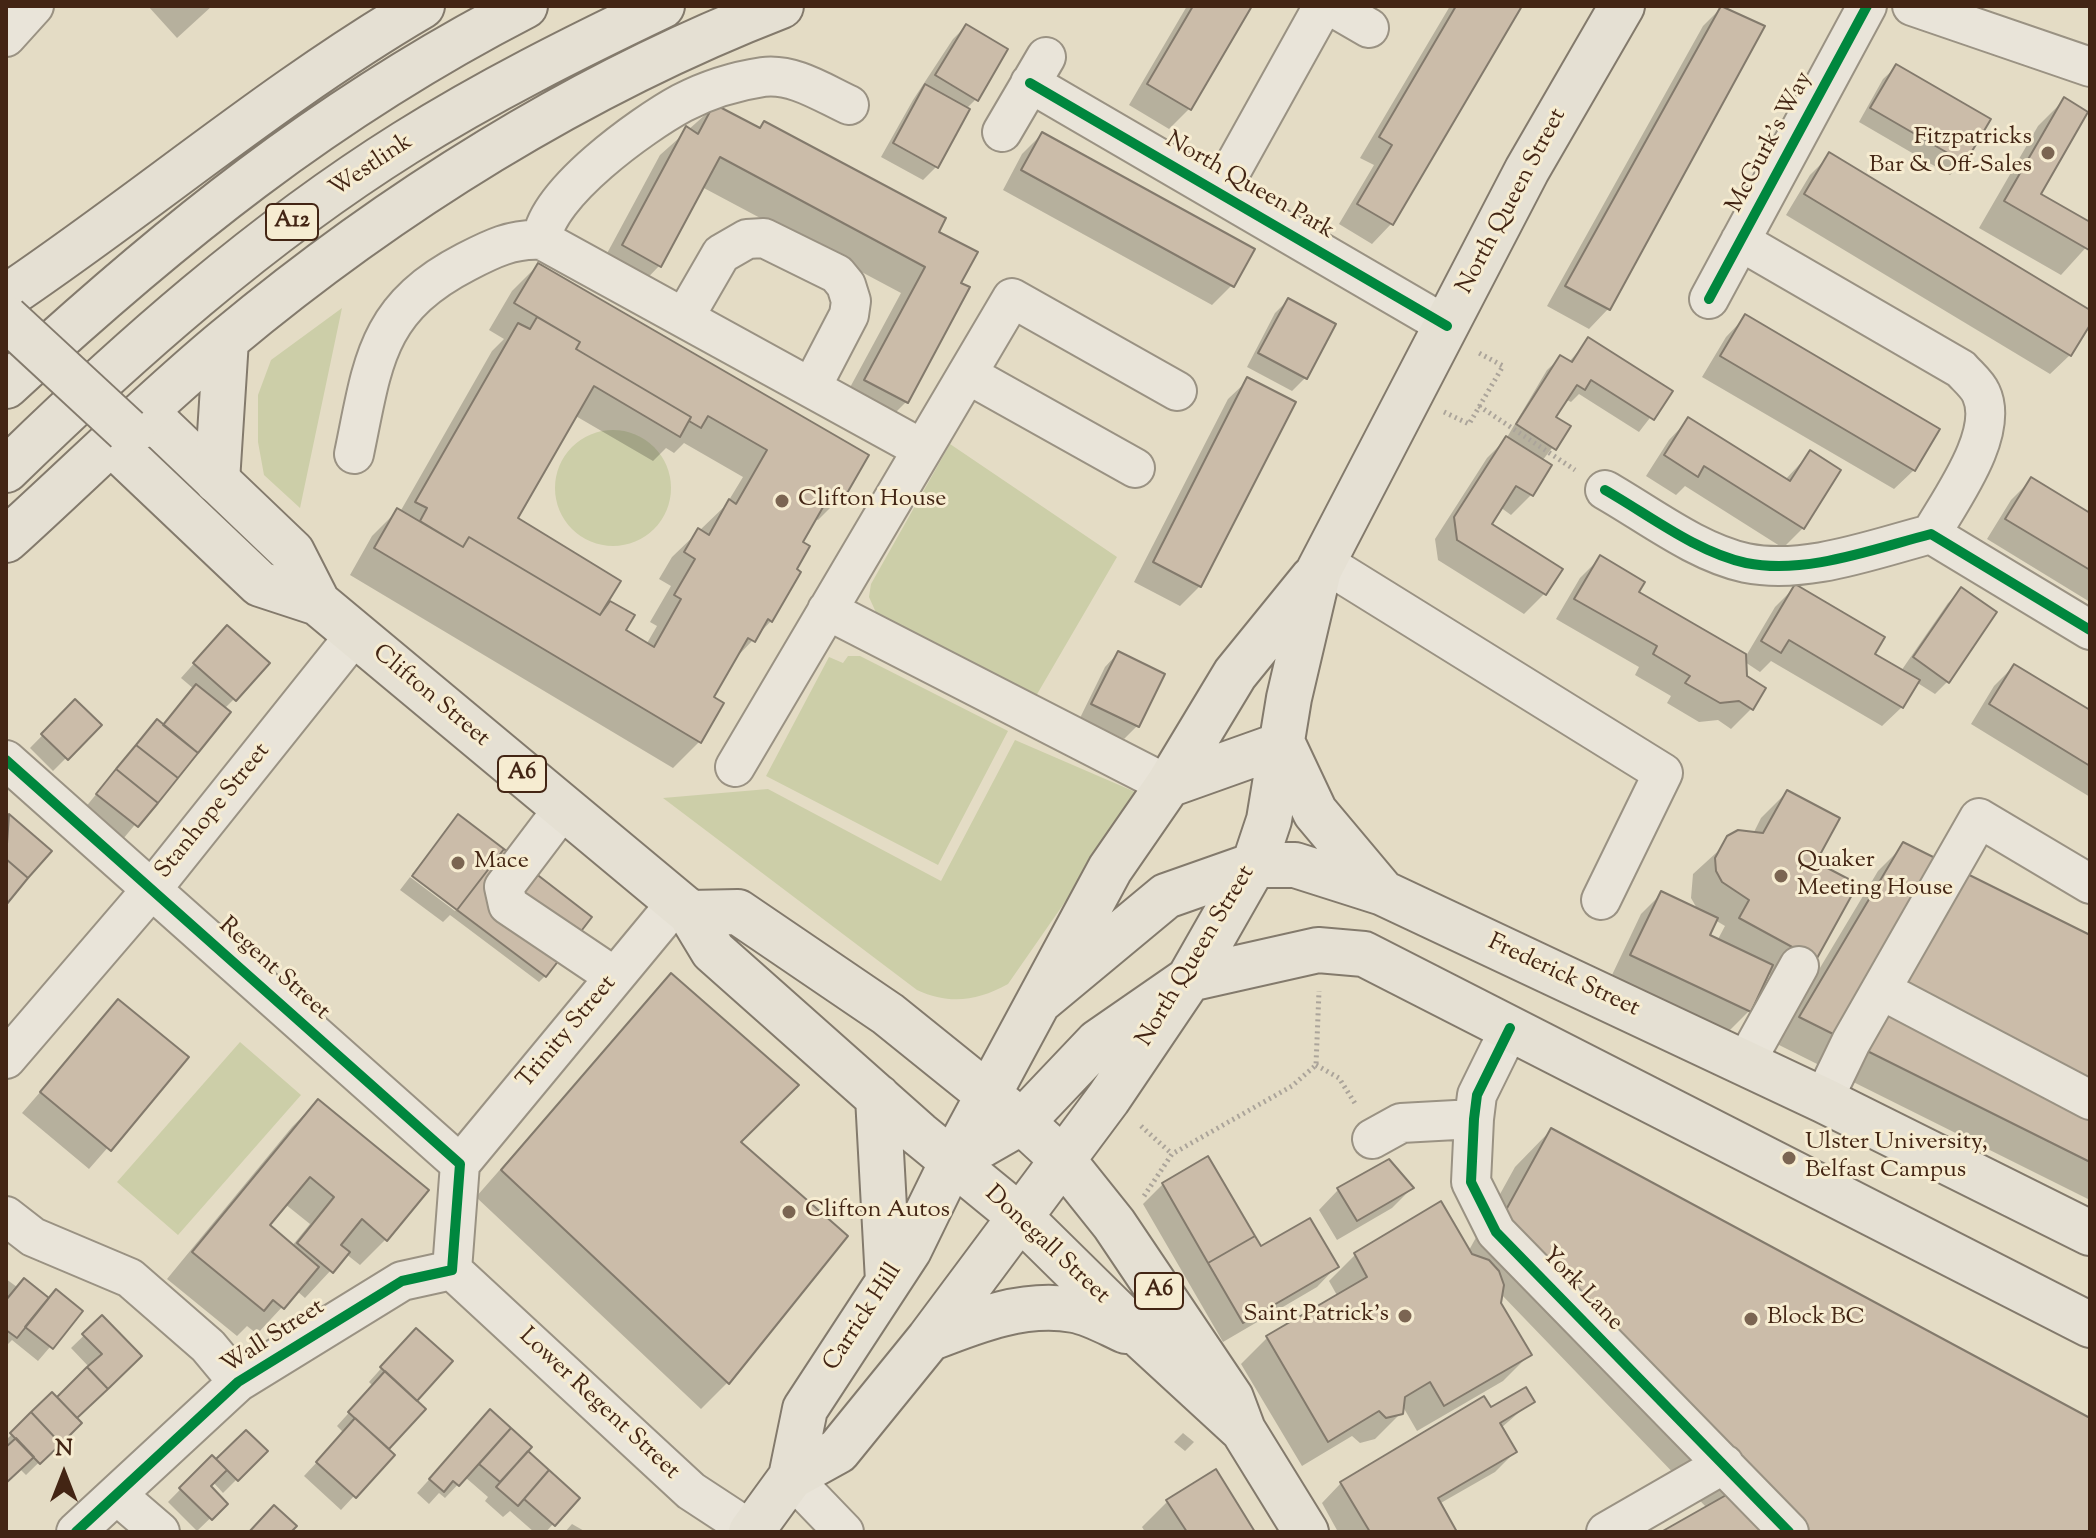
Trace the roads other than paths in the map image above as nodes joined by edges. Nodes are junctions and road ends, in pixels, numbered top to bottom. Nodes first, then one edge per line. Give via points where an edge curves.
1 (34, 6) edge
2 (422, 6) edge
3 (525, 6) edge
4 (662, 6) edge
5 (781, 6) edge
6 (1323, 6) edge
7 (1331, 6) edge
8 (1622, 6) edge
9 (1867, 6) edge
10 (1912, 6) edge
11 (1369, 28) dead end
12 (6, 37) edge
13 (2090, 67) edge
14 (849, 105) dead end
15 (1002, 132) dead end
16 (1219, 193) junction
17 (542, 240) junction
18 (1740, 241) junction
19 (6, 297) edge
20 (1709, 299) dead end
21 (6, 318) edge
22 (684, 318) junction
23 (1445, 329) junction
24 (226, 340) junction
25 (967, 374) junction
26 (6, 386) edge
27 (811, 388) junction
28 (1177, 391) dead end
29 (127, 430) junction
30 (922, 449) junction
31 (354, 454) dead end
32 (1135, 468) dead end
33 (6, 470) edge
34 (217, 481) junction
35 (1605, 490) road end
36 (1931, 534) junction
37 (6, 540) edge
38 (1321, 566) junction
39 (318, 603) junction
40 (827, 610) junction
41 (2090, 630) edge
42 (355, 635) junction
43 (1289, 698) junction
44 (1206, 723) junction
45 (1283, 744) junction
46 (6, 760) edge
47 (735, 767) dead end
48 (1168, 785) junction
49 (563, 809) junction
50 (1254, 865) junction
51 (2090, 884) edge
52 (152, 889) junction
53 (1383, 893) junction
54 (1601, 900) dead end
55 (684, 908) junction
56 (1799, 966) dead end
57 (615, 977) junction
58 (1189, 979) junction
59 (1883, 991) junction
60 (1042, 999) junction
61 (1510, 1028) junction
62 (6, 1059) edge
63 (1745, 1063) junction
64 (878, 1097) junction
65 (1823, 1100) junction
66 (2090, 1100) edge
67 (1006, 1109) junction
68 (1474, 1119) junction
69 (1374, 1138) road end
70 (1062, 1159) junction
71 (952, 1162) junction
72 (460, 1164) junction
73 (6, 1216) edge
74 (1019, 1216) junction
75 (2090, 1233) edge
76 (455, 1252) junction
77 (888, 1281) junction
78 (2090, 1325) edge
79 (1143, 1338) junction
80 (929, 1339) junction
81 (238, 1382) junction
82 (1243, 1430) junction
83 (1724, 1464) junction
84 (791, 1477) junction
85 (117, 1495) junction
86 (751, 1531) edge
87 (76, 1532) edge
88 (160, 1532) edge
89 (844, 1532) edge
90 (1306, 1532) edge
91 (1606, 1532) edge
92 (1789, 1532) edge

1 - 12 street
2 - 19 main road via 257,113
3 - 26 main road, A12 via 451,44 291,147 109,291
4 - 33 main road, Westlink / A12 via 510,81 307,211 226,272
5 - 24 main road via 674,53 492,151 318,268
6 - 16 street, North Queen Park
7 - 11 street
8 - 23 main road, North Queen Street via 1527,170
9 - 18 street, McGurk's Way
10 - 13 street
14 - 17 street via 787,77 715,88 680,104 606,157 553,209 543,225
15 - 16 street, North Queen Park via 1038,70
16 - 23 street, North Queen Park
17 - 22 street
17 - 31 street via 499,245 460,265 420,291 394,317 375,353
18 - 20 street, McGurk's Way
18 - 36 street, McGurk's Way via 1961,369 1981,392 1982,442
21 - 29 main road, bridge
22 - 27 street
22 - 27 street via 721,254 747,239 764,238 837,274 851,301 849,315
23 - 38 main road, North Queen Street
24 - 29 main road
24 - 34 main road
25 - 28 street via 1012,298
25 - 30 street
25 - 32 street
27 - 30 street
29 - 34 main road, Clifton Street / A6 via 156,422
29 - 37 main road
29 - 39 main road, Clifton Street / A6 via 124,455 260,584
30 - 40 street
34 - 39 main road, Clifton Street / A6 via 292,552
35 - 36 street via 1707,549 1744,563 1780,566 1837,559
36 - 41 street
38 - 43 main road, North Queen Street
38 - 44 main road, North Queen Street via 1235,674
38 - 54 street via 1663,773
39 - 42 main road, Clifton Street / A6
40 - 47 street
40 - 48 street
42 - 49 main road, Clifton Street / A6
42 - 52 street, Stanhope Street
43 - 44 main road
43 - 45 main road, North Queen Street
44 - 48 main road, North Queen Street
45 - 48 main road
45 - 50 main road, North Queen Street via 1269,820
45 - 53 main road via 1315,812
46 - 52 street, Regent Street
48 - 60 main road, North Queen Street via 1110,869
49 - 55 main road, Clifton Street / A6
49 - 57 street via 504,887 508,905
50 - 53 main road, Frederick Street via 1295,865
50 - 58 main road, North Queen Street
50 - 60 main road, Frederick Street via 1166,896
51 - 59 street via 1979,818
52 - 62 street, Stanhope Street
52 - 72 street, Regent Street
53 - 63 main road, Frederick Street
55 - 57 street, Trinity Street
55 - 64 main road, Clifton Street / A6 via 713,951
55 - 67 main road, A6 via 738,912 888,1014
56 - 63 street
57 - 72 street, Trinity Street
58 - 61 main road via 1318,950 1364,954
58 - 67 main road
58 - 70 main road, North Queen Street
59 - 65 street
59 - 66 street
60 - 67 main road, North Queen Street
61 - 68 street, York Lane via 1477,1095
61 - 78 main road
63 - 65 main road, Frederick Street
64 - 71 main road, Clifton Street / A6
64 - 77 main road
65 - 75 main road, Frederick Street
67 - 70 main road, Donegall Street / A6
67 - 71 main road, North Queen Street
68 - 69 street via 1401,1123
68 - 83 street, York Lane via 1471,1182 1496,1232
70 - 74 main road, North Queen Street
70 - 82 main road, Donegall Street / A6 via 1114,1224 1231,1398
71 - 74 main road, Donegall Street / A6
71 - 77 main road, Carrick Hill
72 - 76 street
73 - 81 street via 33,1237 130,1278 208,1346
74 - 79 main road, Donegall Street / A6
74 - 80 main road, Carrick Hill
76 - 81 street, Wall Street
76 - 86 street, Lower Regent Street via 691,1491
77 - 84 main road, Carrick Hill via 805,1409
79 - 80 main road via 1077,1310 1052,1308 997,1314
79 - 82 main road, Donegall Street / A6
80 - 84 main road, Carrick Hill via 838,1451
81 - 85 street, Wall Street
82 - 90 main road, Donegall Street / A6
83 - 91 street
83 - 92 street, York Lane
84 - 86 main road, Carrick Hill
84 - 89 street
85 - 87 street, Wall Street
85 - 88 street

